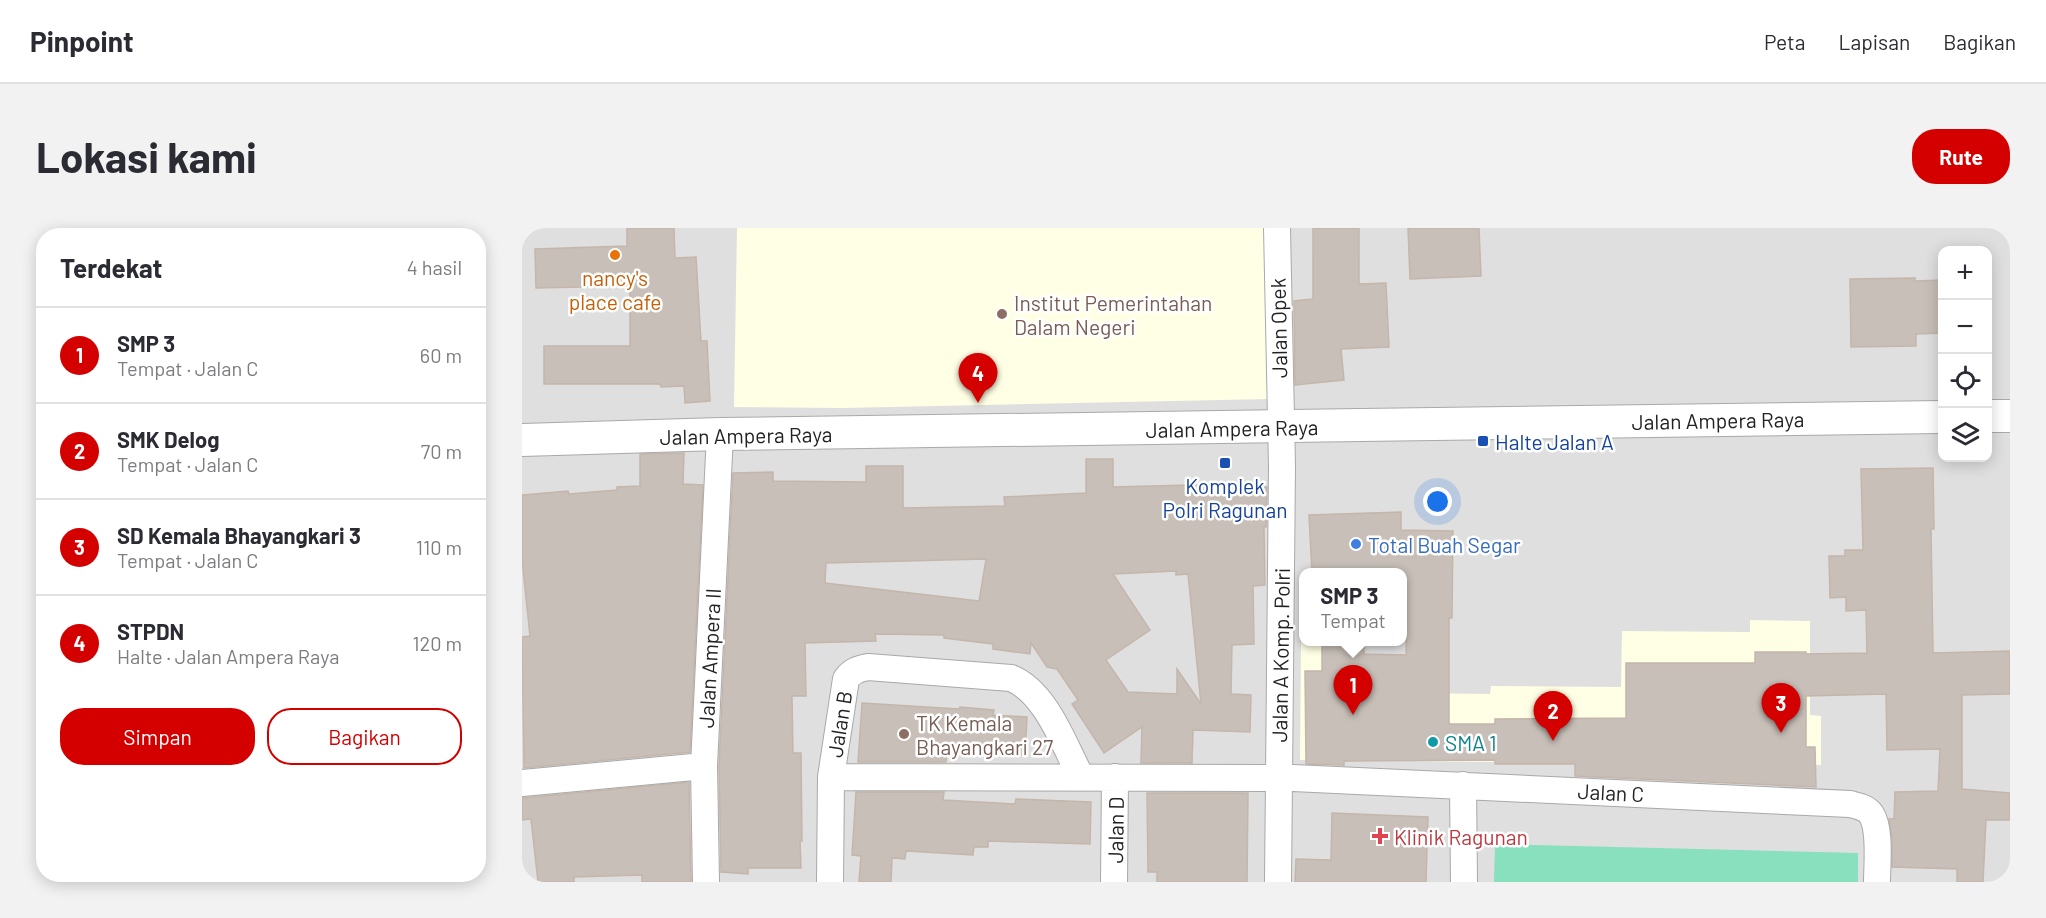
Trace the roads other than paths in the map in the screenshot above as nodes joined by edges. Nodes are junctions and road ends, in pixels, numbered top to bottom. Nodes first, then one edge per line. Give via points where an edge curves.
1 (1277, 228) edge
2 (1992, 416) edge
3 (2010, 416) edge
4 (1938, 417) edge
5 (1280, 428) junction
6 (720, 434) junction
7 (522, 441) edge
8 (704, 766) junction
9 (831, 777) junction
10 (1081, 777) junction
11 (1115, 777) junction
12 (1279, 778) junction
13 (522, 783) edge
14 (1463, 785) junction
15 (706, 882) edge
16 (830, 882) edge
17 (1114, 882) edge
18 (1278, 882) edge
19 (1464, 882) edge
20 (1877, 882) edge

1 - 5 street, Jalan Opek
2 - 3 street
4 - 5 street, Jalan Ampera Raya
5 - 6 street, Jalan Ampera Raya
5 - 12 street, Jalan A Komp. Polri
6 - 7 street, Jalan Ampera Raya
6 - 8 street, Jalan Ampera II
8 - 13 street
8 - 15 street, Jalan Ampera II
9 - 10 street, Jalan B
9 - 10 street, Jalan B via 846,679 850,673 868,667 1011,678 1021,682 1043,704
9 - 16 street
10 - 11 street, Jalan B
11 - 12 street, Jalan B
11 - 17 street, Jalan D
12 - 14 street, Jalan C
12 - 18 street, Jalan A Komp. Polri
14 - 19 street
14 - 20 street, Jalan C via 1850,804 1871,814 1876,829

